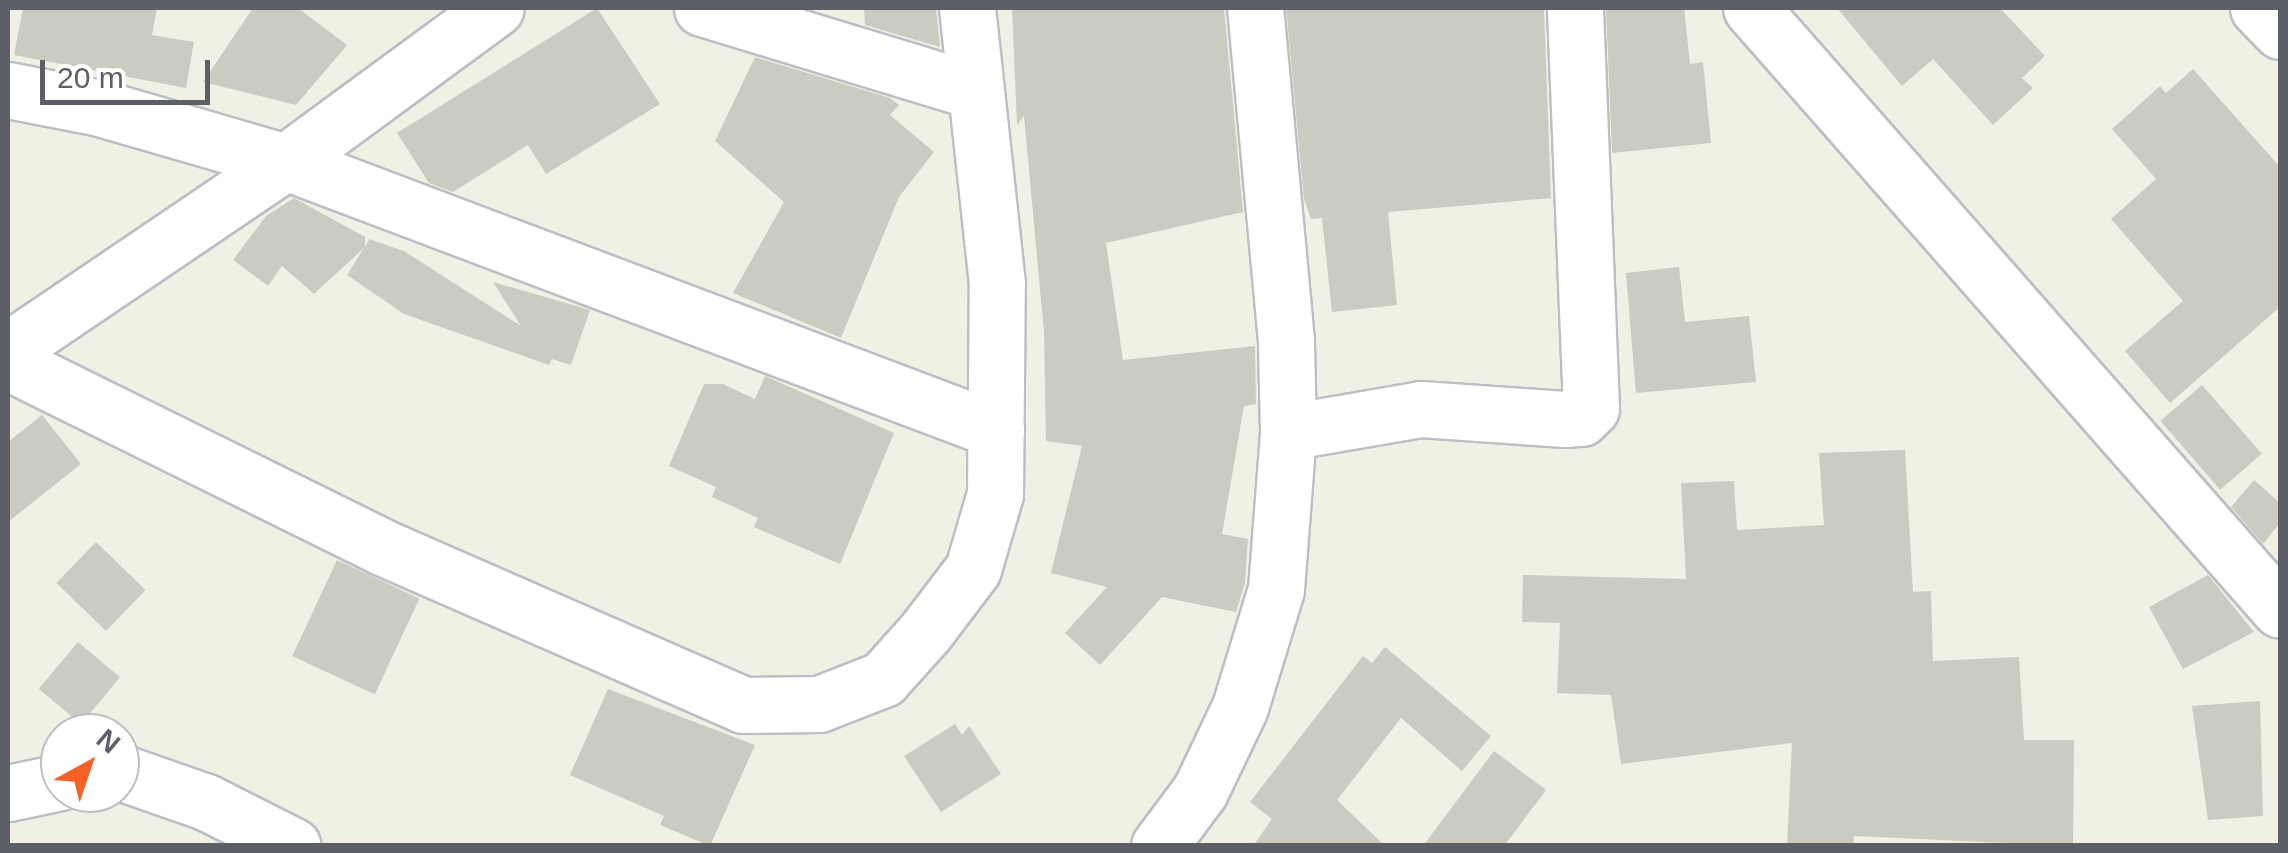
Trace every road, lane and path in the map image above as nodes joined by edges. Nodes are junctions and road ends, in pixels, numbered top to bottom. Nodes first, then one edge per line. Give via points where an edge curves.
1 (496, 8) edge
2 (702, 8) edge
3 (967, 8) edge
4 (1255, 8) edge
5 (1575, 8) edge
6 (1751, 8) edge
7 (2258, 8) edge
8 (2280, 32) edge
9 (8, 90) edge
10 (976, 91) junction
11 (286, 162) junction
12 (8, 350) edge
13 (8, 362) edge
14 (996, 430) junction
15 (1288, 432) junction
16 (2280, 610) edge
17 (140, 779) edge
18 (40, 786) edge
19 (8, 792) edge
20 (293, 846) edge
21 (1159, 846) edge

1 - 11 street
2 - 10 street
3 - 10 street
4 - 15 street
5 - 15 street via 1591,408 1581,418 1565,419 1421,409
6 - 16 street
7 - 8 street
9 - 11 street via 100,108
10 - 14 street via 997,284
11 - 12 street
11 - 14 street
13 - 14 street via 382,547 743,704 819,704 883,679 973,569 995,494
15 - 21 street via 1276,590 1240,708 1200,791
17 - 20 street via 206,802
18 - 19 street

